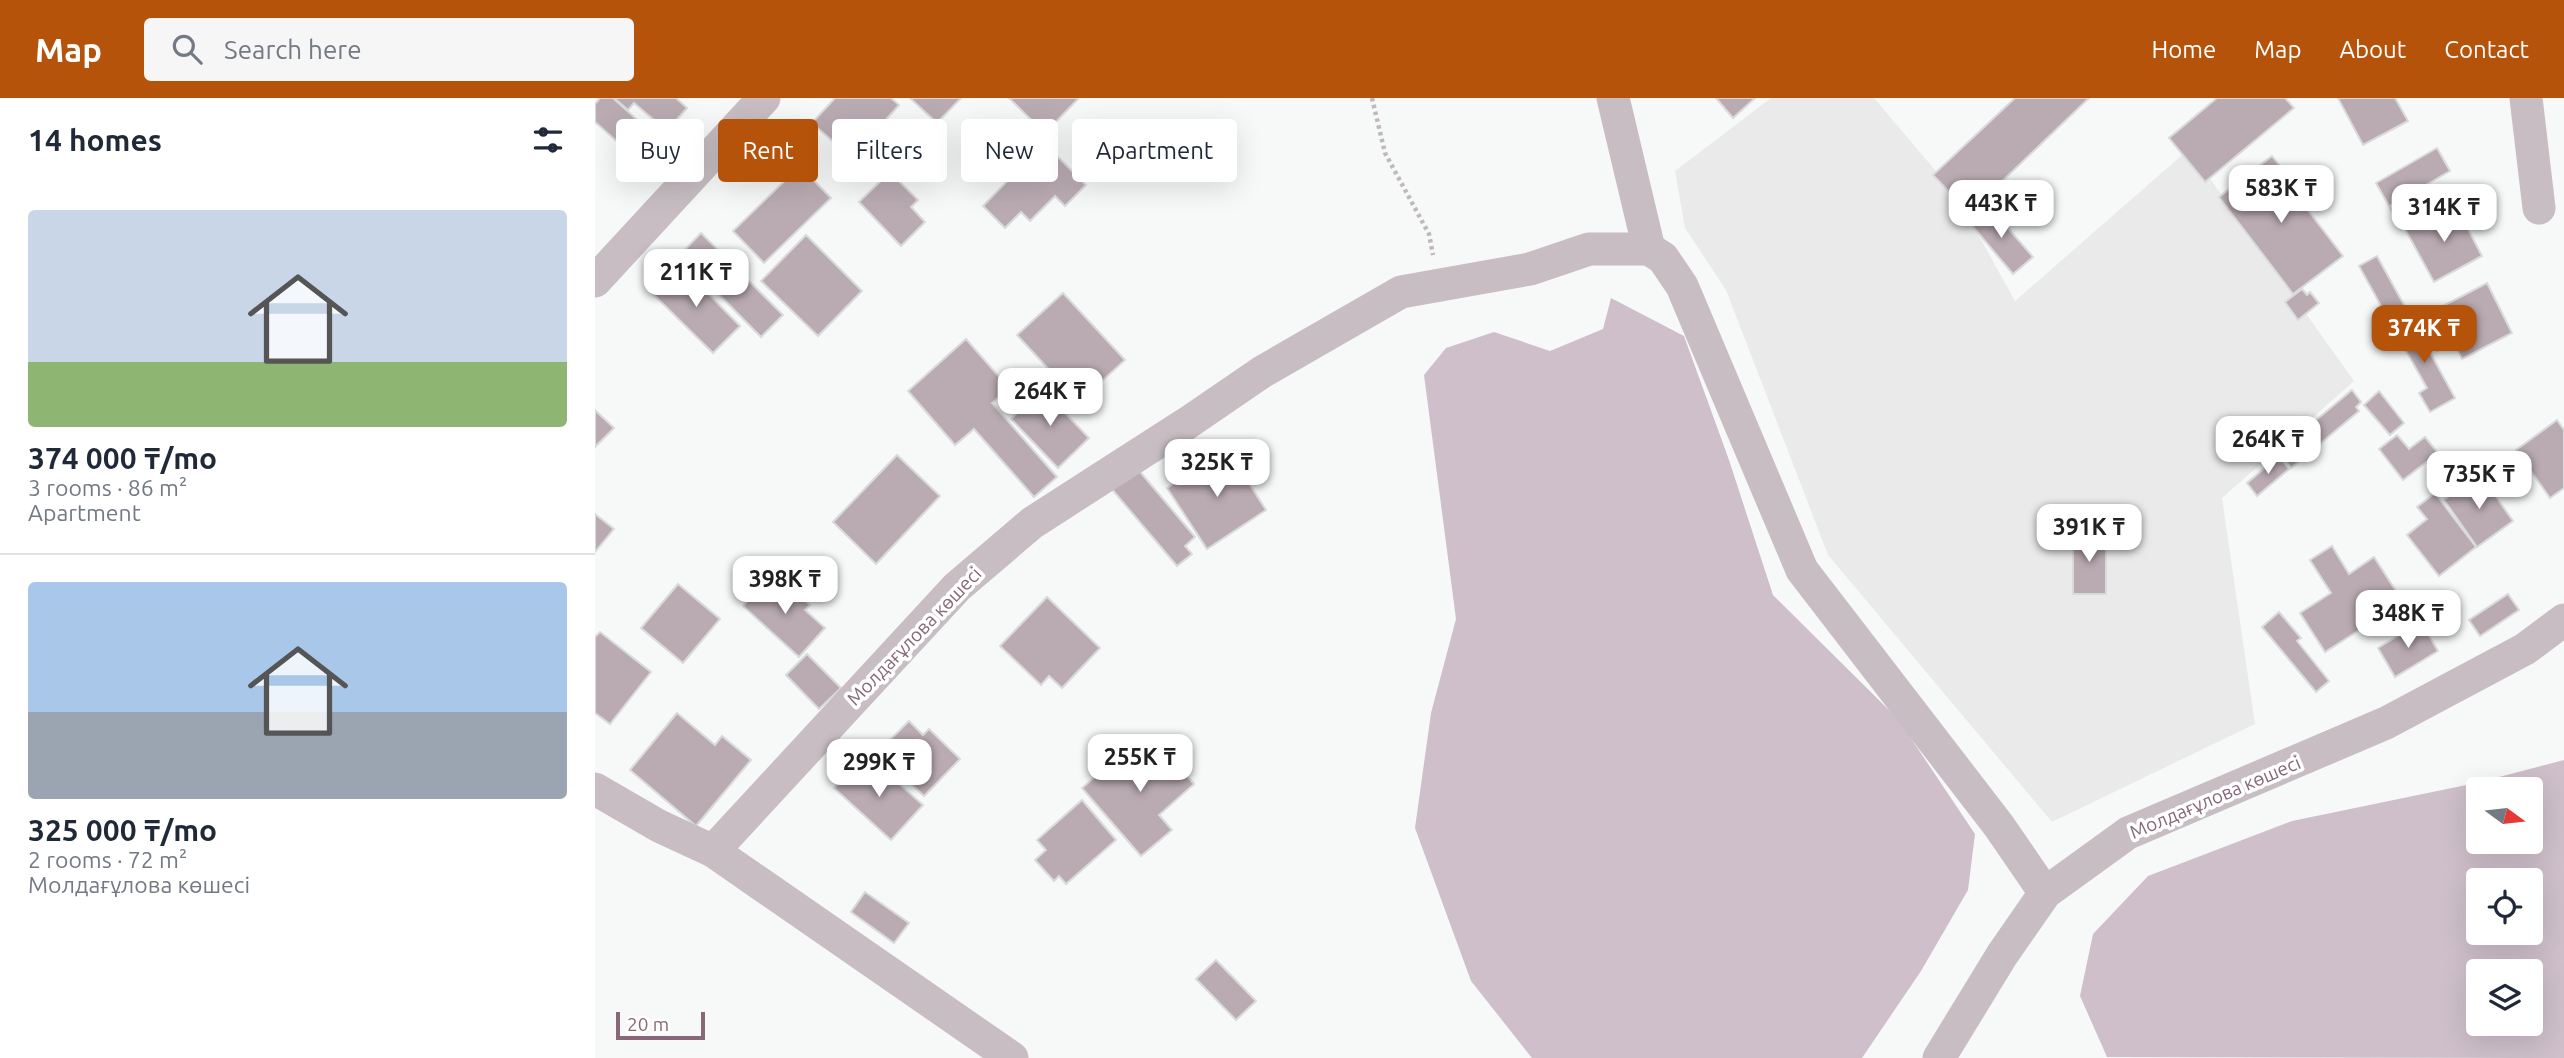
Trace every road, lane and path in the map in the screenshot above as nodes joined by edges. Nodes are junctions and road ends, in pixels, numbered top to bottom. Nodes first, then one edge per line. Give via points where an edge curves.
1 (764, 98) edge
2 (1371, 98) edge
3 (1613, 98) edge
4 (2526, 98) edge
5 (2539, 208) dead end
6 (1649, 248) junction
7 (595, 281) edge
8 (1438, 284) junction
9 (2564, 620) edge
10 (595, 789) edge
11 (712, 851) junction
12 (2045, 893) junction
13 (1012, 1058) edge
14 (1939, 1058) edge

1 - 7 street
2 - 8 path via 1385,153 1429,234
3 - 6 street
4 - 5 street
6 - 8 street, Молдағұлова көшесі via 1589,249 1530,270
6 - 12 street via 1663,258 1682,286 1802,570 1999,826
8 - 11 street, Молдағұлова көшесі via 1401,292 1262,372 1032,523 957,587
9 - 12 street, Молдағұлова көшесі via 2525,649 2386,723 2128,833
10 - 11 street
11 - 13 street
12 - 14 street, Молдағұлова көшесі via 2001,955

